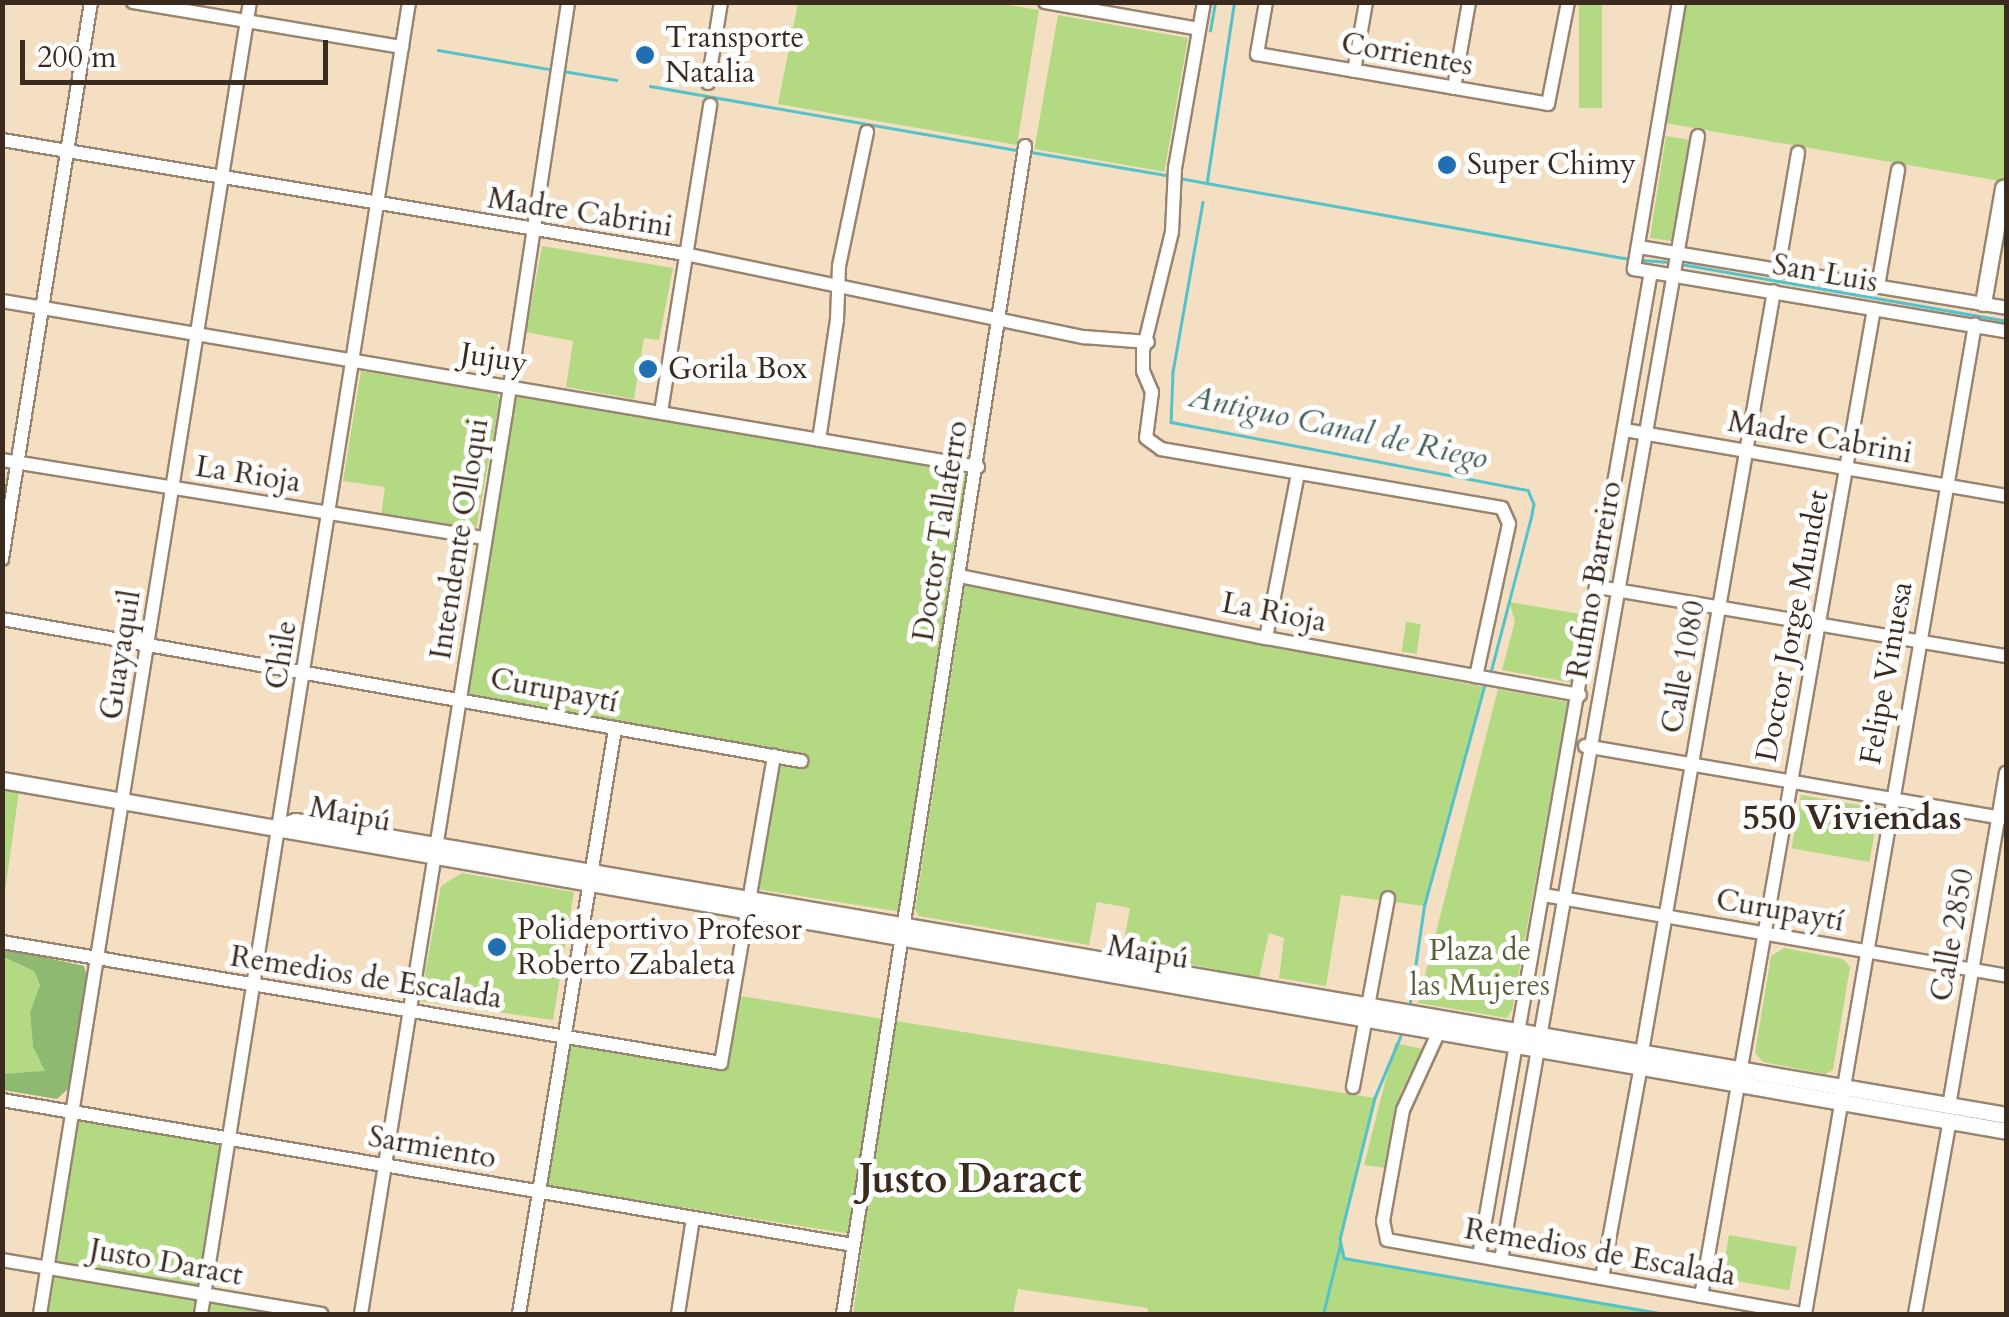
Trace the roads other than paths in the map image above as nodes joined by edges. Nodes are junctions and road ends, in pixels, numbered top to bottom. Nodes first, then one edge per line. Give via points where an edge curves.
1 (90, 2) edge
2 (133, 2) edge
3 (250, 2) edge
4 (409, 2) edge
5 (568, 2) edge
6 (721, 2) edge
7 (1045, 2) edge
8 (1204, 2) edge
9 (1266, 2) edge
10 (1366, 2) edge
11 (1469, 2) edge
12 (1568, 2) edge
13 (1679, 2) edge
14 (248, 22) junction
15 (1199, 29) junction
16 (402, 47) junction
17 (1354, 71) junction
18 (708, 83) dead end
19 (1454, 88) junction
20 (710, 104) dead end
21 (867, 132) dead end
22 (1698, 136) dead end
23 (2, 140) edge
24 (66, 150) junction
25 (1024, 152) dead end
26 (1798, 153) dead end
27 (1898, 170) dead end
28 (220, 180) junction
29 (2003, 188) dead end
30 (377, 206) junction
31 (534, 231) junction
32 (1639, 246) junction
33 (1679, 253) junction
34 (685, 254) junction
35 (1778, 270) junction
36 (1651, 272) junction
37 (1674, 273) junction
38 (838, 286) junction
39 (1878, 286) junction
40 (1774, 291) junction
41 (2, 301) edge
42 (1983, 303) junction
43 (43, 308) junction
44 (2006, 308) edge
45 (1874, 309) junction
46 (998, 320) junction
47 (1974, 325) junction
48 (2006, 331) edge
49 (197, 334) junction
50 (1148, 342) junction
51 (354, 361) junction
52 (508, 386) junction
53 (661, 412) junction
54 (1625, 430) junction
55 (1648, 434) junction
56 (819, 440) junction
57 (1747, 451) junction
58 (2, 460) edge
59 (18, 462) junction
60 (978, 467) junction
61 (1848, 468) junction
62 (1298, 473) junction
63 (1947, 485) junction
64 (171, 488) junction
65 (2006, 496) edge
66 (329, 514) junction
67 (485, 538) junction
68 (2, 558) edge
69 (960, 576) junction
70 (1598, 587) junction
71 (1618, 590) junction
72 (1720, 608) junction
73 (2, 619) edge
74 (1818, 624) junction
75 (1266, 638) junction
76 (1920, 642) junction
77 (148, 644) junction
78 (2006, 656) edge
79 (305, 670) junction
80 (1476, 676) junction
81 (1580, 695) junction
82 (460, 698) junction
83 (615, 729) junction
84 (1571, 744) junction
85 (1590, 747) junction
86 (774, 756) junction
87 (801, 761) dead end
88 (1692, 765) junction
89 (2006, 773) edge
90 (2, 780) edge
91 (1789, 782) junction
92 (124, 800) junction
93 (1894, 800) junction
94 (2003, 819) edge
95 (280, 826) junction
96 (436, 852) junction
97 (590, 878) junction
98 (1544, 895) junction
99 (1388, 898) dead end
100 (1564, 899) junction
101 (749, 905) junction
102 (1666, 916) junction
103 (905, 932) junction
104 (1764, 934) junction
105 (2, 942) edge
106 (1867, 952) junction
107 (98, 959) junction
108 (1972, 970) junction
109 (2006, 976) edge
110 (252, 984) junction
111 (408, 1010) junction
112 (1368, 1011) junction
113 (1442, 1024) junction
114 (565, 1036) junction
115 (1519, 1037) junction
116 (1540, 1041) junction
117 (1641, 1059) junction
118 (1740, 1076) junction
119 (1353, 1087) dead end
120 (1843, 1095) junction
121 (2, 1100) edge
122 (74, 1112) junction
123 (1949, 1113) junction
124 (2006, 1116) edge
125 (2006, 1131) edge
126 (227, 1138) junction
127 (384, 1165) junction
128 (539, 1192) junction
129 (693, 1218) junction
130 (854, 1245) junction
131 (1479, 1256) junction
132 (2, 1260) edge
133 (1501, 1260) junction
134 (48, 1268) junction
135 (1602, 1278) junction
136 (204, 1295) junction
137 (1701, 1296) junction
138 (40, 1314) edge
139 (201, 1314) edge
140 (321, 1314) edge
141 (360, 1314) edge
142 (520, 1314) edge
143 (678, 1314) edge
144 (842, 1314) edge
145 (1804, 1314) edge
146 (1915, 1314) edge

1 - 24 street
2 - 14 street
3 - 14 street, Guayaquil
4 - 16 street, Chile
5 - 31 street, Intendente Olloqui
6 - 18 street
7 - 15 street
8 - 15 street
9 - 17 street, Corrientes via 1257,54
10 - 17 street
11 - 19 street
12 - 19 street, Corrientes via 1548,104
13 - 32 street
14 - 16 street
14 - 28 street, Guayaquil
15 - 50 street via 1174,179 1172,232
16 - 30 street, Chile
17 - 19 street, Corrientes
20 - 34 street
21 - 38 street
22 - 33 street, Rufino Barreiro
23 - 24 street, Madre Cabrini
24 - 28 street, Madre Cabrini
24 - 43 street
25 - 46 street, Doctor Tallaferro
26 - 35 street
27 - 39 street
28 - 30 street, Madre Cabrini
28 - 49 street, Guayaquil
29 - 42 street
30 - 31 street, Madre Cabrini
30 - 51 street, Chile
31 - 34 street, Madre Cabrini
31 - 52 street, Intendente Olloqui
32 - 33 street, San Luis
32 - 36 street, San Luis via 1634,269
33 - 35 street, San Luis
33 - 37 street, Rufino Barreiro
34 - 38 street, Madre Cabrini
34 - 53 street
35 - 39 street, San Luis
36 - 37 street, San Luis
36 - 54 street, Rufino Barreiro
37 - 40 street, San Luis
37 - 55 street, Rufino Barreiro
38 - 46 street, Madre Cabrini
38 - 56 street
39 - 42 street, San Luis
40 - 45 street, San Luis
40 - 57 street, Calle 1080
41 - 43 street, Jujuy
42 - 44 street, San Luis
43 - 49 street, Jujuy
43 - 59 street
45 - 47 street, San Luis
45 - 61 street, Doctor Jorge Mundet
46 - 50 street, Madre Cabrini
46 - 60 street, Doctor Tallaferro
47 - 48 street, San Luis
47 - 63 street, Felipe Vinuesa
49 - 51 street, Jujuy
49 - 64 street, Guayaquil
50 - 62 street via 1142,362 1152,392 1146,438 1161,449
51 - 52 street, Jujuy
51 - 66 street, Chile
52 - 53 street, Jujuy
52 - 67 street, Intendente Olloqui
53 - 56 street, Jujuy
54 - 55 street, Madre Cabrini
54 - 70 street, Rufino Barreiro
55 - 57 street, Madre Cabrini
55 - 71 street, Rufino Barreiro
56 - 60 street, Jujuy
57 - 61 street, Madre Cabrini
57 - 72 street, Calle 1080
58 - 59 street, La Rioja
59 - 64 street, La Rioja
59 - 68 street
60 - 69 street, Doctor Tallaferro
61 - 63 street, Madre Cabrini
61 - 74 street, Doctor Jorge Mundet
62 - 75 street
62 - 80 street via 1502,508 1509,524
63 - 65 street, Madre Cabrini
63 - 76 street, Felipe Vinuesa
64 - 66 street, La Rioja
64 - 77 street, Guayaquil
66 - 67 street, La Rioja
66 - 79 street, Chile
67 - 82 street, Intendente Olloqui
69 - 75 street, La Rioja
69 - 103 street, Doctor Tallaferro
70 - 71 street
70 - 81 street, Rufino Barreiro
71 - 72 street
71 - 85 street, Rufino Barreiro
72 - 74 street
72 - 88 street, Calle 1080
73 - 77 street, Curupaytí
74 - 76 street
74 - 91 street, Doctor Jorge Mundet
75 - 80 street, La Rioja
76 - 78 street
76 - 93 street, Felipe Vinuesa
77 - 79 street, Curupaytí
77 - 92 street, Guayaquil
79 - 82 street, Curupaytí
79 - 95 street, Chile
80 - 81 street, La Rioja
81 - 84 street, Rufino Barreiro
82 - 83 street, Curupaytí
82 - 96 street, Intendente Olloqui
83 - 86 street, Curupaytí
83 - 97 street
84 - 85 street
84 - 98 street, Rufino Barreiro
85 - 88 street
85 - 100 street, Rufino Barreiro
86 - 87 street, Curupaytí
86 - 101 street
88 - 91 street
88 - 102 street, Calle 1080
89 - 94 street, Calle 2850
90 - 92 street, Maipú
91 - 93 street
91 - 104 street, Doctor Jorge Mundet
92 - 95 street, Maipú
92 - 107 street, Guayaquil
93 - 94 street
93 - 106 street, Felipe Vinuesa
94 - 108 street, Calle 2850
95 - 96 street, Maipú via 294,821
95 - 110 street, Chile
96 - 97 street, Maipú
96 - 111 street, Intendente Olloqui
97 - 101 street, Maipú
97 - 114 street
98 - 100 street, Curupaytí
98 - 115 street, Rufino Barreiro
99 - 112 street
100 - 102 street, Curupaytí
100 - 116 street, Rufino Barreiro
101 - 103 street, Maipú
101 - 114 street, Remedios de Escalada via 720,1062
102 - 104 street, Curupaytí
102 - 117 street, Calle 1080
103 - 112 street, Maipú
103 - 130 street, Doctor Tallaferro
104 - 106 street, Curupaytí
104 - 118 street, Doctor Jorge Mundet
105 - 107 street, Remedios de Escalada
106 - 108 street, Curupaytí
106 - 120 street, Felipe Vinuesa
107 - 110 street, Remedios de Escalada
107 - 122 street, Guayaquil
108 - 109 street, Curupaytí
108 - 123 street, Calle 2850
110 - 111 street, Remedios de Escalada
110 - 126 street, Chile
111 - 114 street, Remedios de Escalada
111 - 127 street, Intendente Olloqui
112 - 113 street, Maipú
112 - 119 street
113 - 115 street, Maipú
113 - 131 street, Remedios de Escalada via 1403,1113 1382,1222 1387,1240
114 - 128 street
115 - 116 street, Maipú
115 - 131 street, Rufino Barreiro
116 - 117 street, Maipú
116 - 133 street, Rufino Barreiro
117 - 118 street, Maipú
117 - 135 street, Calle 1080
118 - 120 street, Maipú
118 - 137 street, Doctor Jorge Mundet
120 - 123 street, Maipú
120 - 145 street, Felipe Vinuesa
121 - 122 street, Sarmiento
122 - 126 street, Sarmiento
122 - 134 street, Guayaquil
123 - 124 street, Maipú
123 - 125 street, Maipú
123 - 146 street, Calle 2850
126 - 127 street, Sarmiento
126 - 136 street, Chile
127 - 128 street, Sarmiento
127 - 141 street, Intendente Olloqui
128 - 129 street, Sarmiento
128 - 142 street
129 - 130 street, Sarmiento
129 - 143 street
130 - 144 street, Doctor Tallaferro
131 - 133 street, Remedios de Escalada
132 - 134 street, Justo Daract
133 - 135 street, Remedios de Escalada
134 - 136 street, Justo Daract
134 - 138 street, Guayaquil
135 - 137 street, Remedios de Escalada
136 - 139 street, Chile
136 - 140 street, Justo Daract
137 - 145 street, Remedios de Escalada

